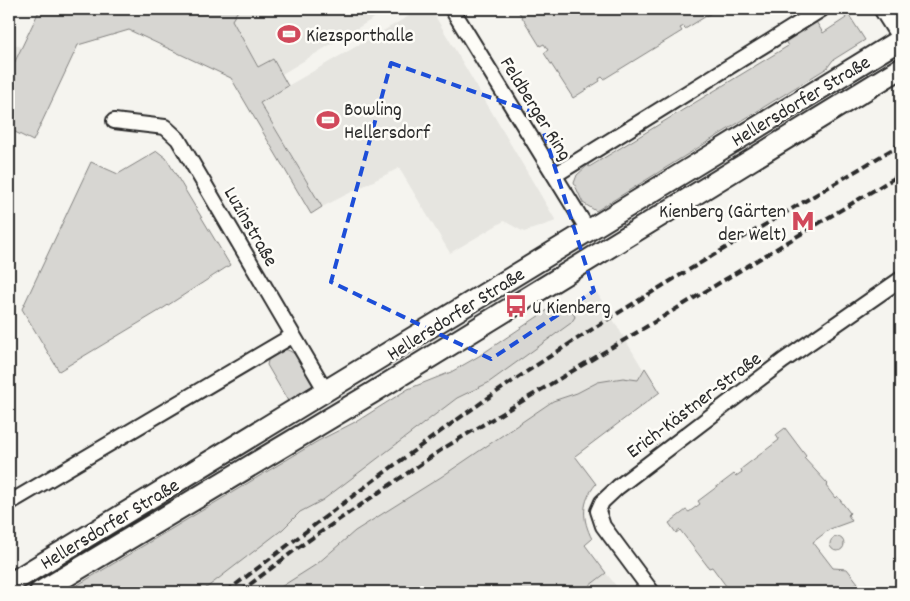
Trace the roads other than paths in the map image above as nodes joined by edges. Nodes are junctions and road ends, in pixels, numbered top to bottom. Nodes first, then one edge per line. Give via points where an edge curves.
1 (452, 9) edge
2 (822, 9) edge
3 (881, 9) edge
4 (807, 13) edge
5 (901, 40) edge
6 (901, 68) edge
7 (114, 121) dead end
8 (555, 175) junction
9 (588, 230) junction
10 (901, 279) edge
11 (292, 336) junction
12 (327, 393) junction
13 (339, 412) junction
14 (9, 503) edge
15 (9, 584) edge
16 (40, 592) edge
17 (652, 592) edge

1 - 8 street, Feldberger Ring
2 - 4 street
3 - 5 street
4 - 8 street
5 - 9 main road, Hellersdorfer Straße
6 - 13 main road, Hellersdorfer Straße
7 - 11 street, Luzinstraße via 165,127 178,139
8 - 9 street, Feldberger Ring
9 - 12 main road, Hellersdorfer Straße
10 - 17 street, Erich-Kästner-Straße via 783,361 602,502 598,511 603,526
11 - 12 street, Luzinstraße
11 - 14 street
12 - 13 main road
12 - 15 main road, Hellersdorfer Straße
13 - 16 main road, Hellersdorfer Straße

